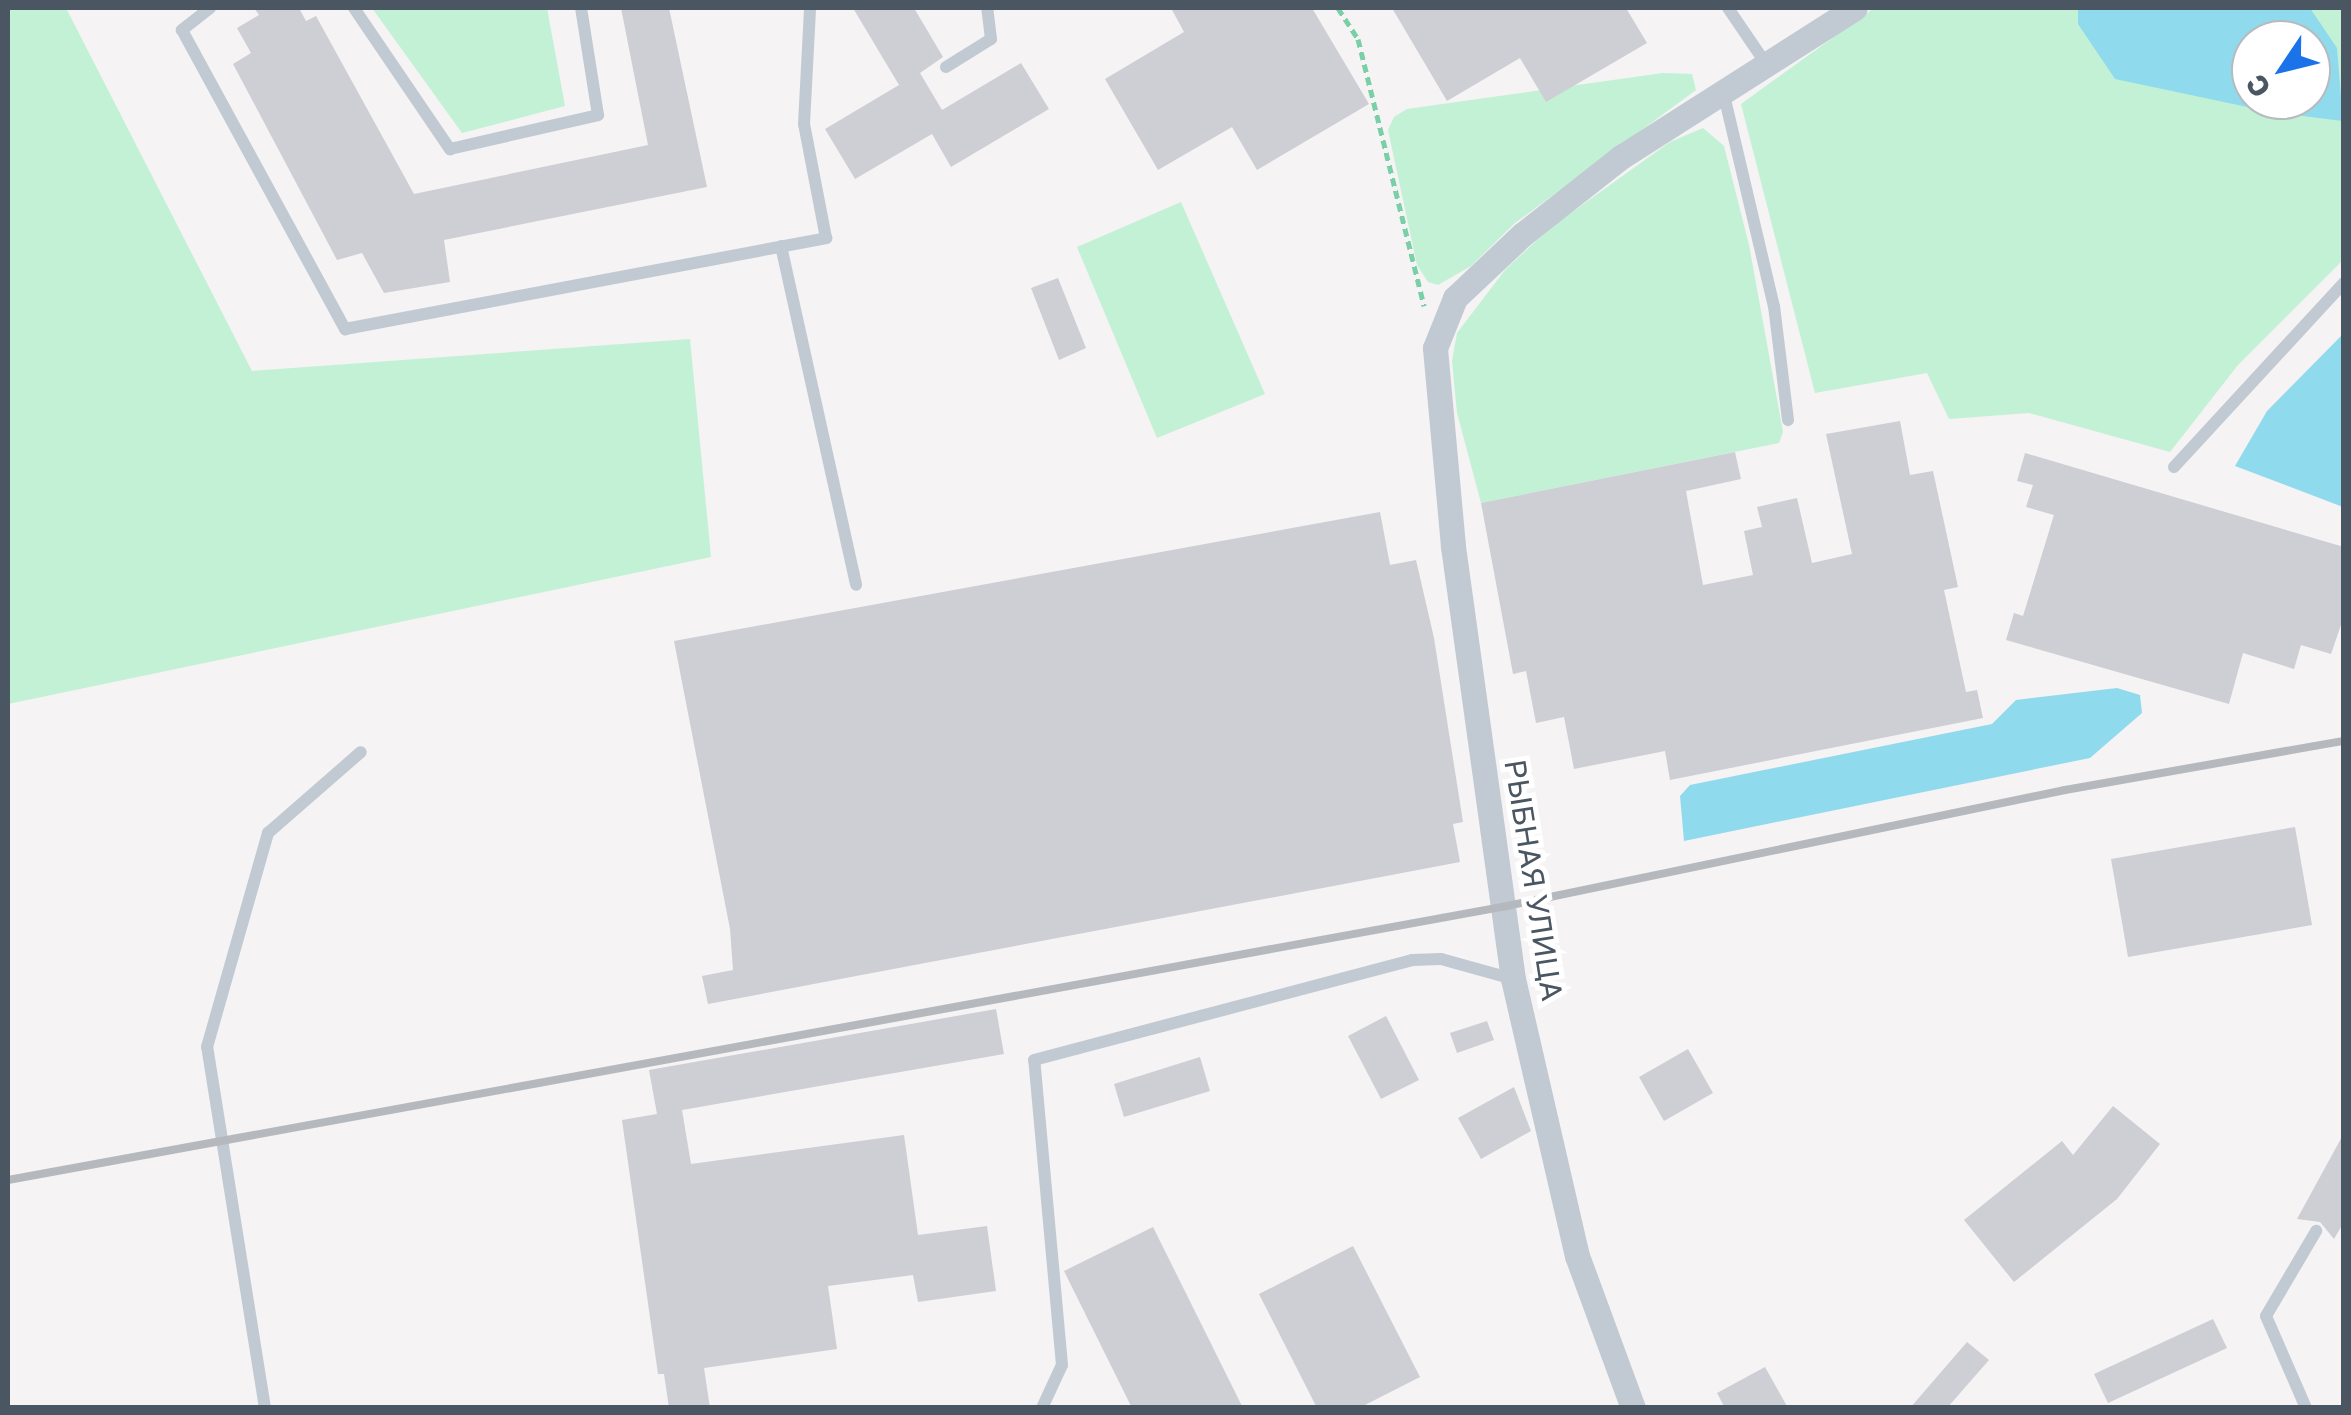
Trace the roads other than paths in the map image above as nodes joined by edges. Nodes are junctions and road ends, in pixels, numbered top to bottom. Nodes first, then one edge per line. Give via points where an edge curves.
1 (210, 8) edge
2 (354, 8) edge
3 (581, 8) edge
4 (810, 8) edge
5 (987, 8) edge
6 (1728, 8) edge
7 (1855, 8) edge
8 (1766, 64) junction
9 (946, 67) dead end
10 (1723, 91) junction
11 (782, 246) junction
12 (2344, 283) edge
13 (1788, 420) dead end
14 (2174, 467) dead end
15 (856, 585) dead end
16 (360, 752) dead end
17 (1513, 979) junction
18 (2316, 1231) dead end
19 (264, 1408) edge
20 (1042, 1408) edge
21 (1633, 1408) edge
22 (2306, 1408) edge

1 - 11 lane via 182,30 345,330
2 - 3 lane via 450,149 598,115
4 - 11 lane via 804,124 826,238
5 - 9 lane via 991,39
6 - 8 lane
7 - 8 street
8 - 10 street
10 - 13 lane via 1774,306
10 - 17 street, РЫБНАЯ УЛИЦА via 1620,157 1484,268 1455,298 1435,348 1453,546
11 - 15 lane
12 - 14 lane
16 - 19 lane via 268,833 207,1047
17 - 20 lane via 1441,959 1412,960 1034,1060 1062,1365
17 - 21 street, РЫБНАЯ УЛИЦА via 1577,1256
18 - 22 lane via 2266,1316

